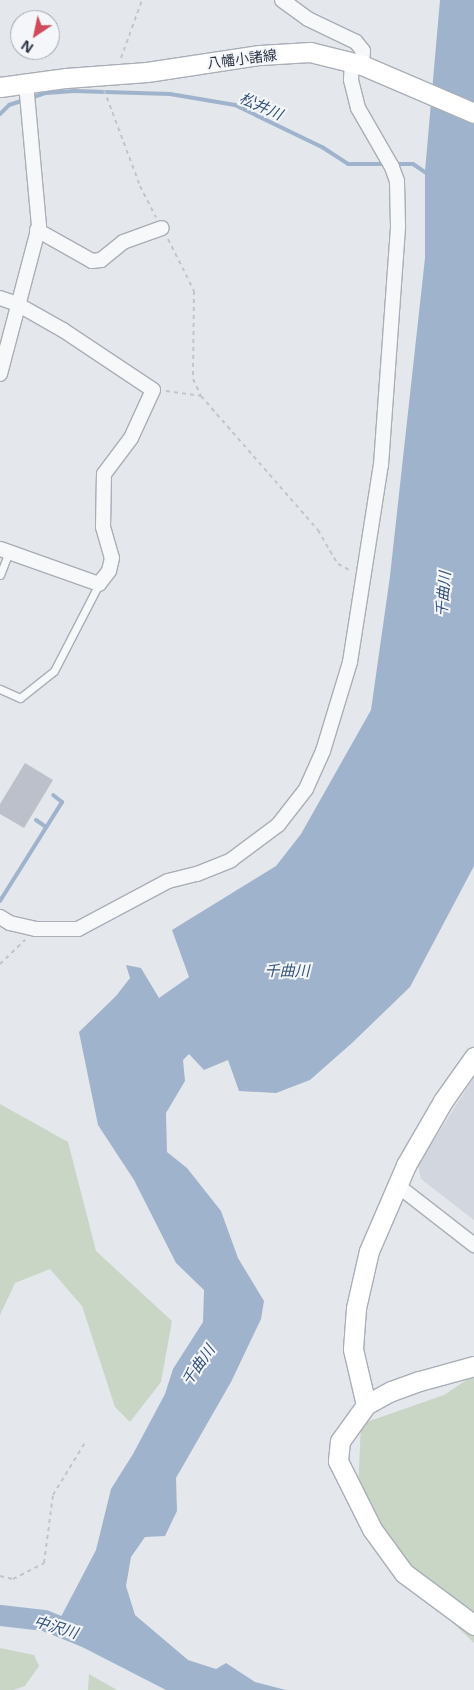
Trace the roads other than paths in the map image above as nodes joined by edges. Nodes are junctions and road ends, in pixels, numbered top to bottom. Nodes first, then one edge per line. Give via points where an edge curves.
1 (282, 0) edge
2 (362, 66) junction
3 (26, 82) junction
4 (0, 87) edge
5 (474, 113) edge
6 (162, 228) dead end
7 (37, 230) junction
8 (0, 298) edge
9 (17, 304) junction
10 (0, 374) edge
11 (5, 550) edge
12 (0, 576) edge
13 (99, 584) junction
14 (0, 689) edge
15 (5, 920) edge
16 (474, 1057) edge
17 (397, 1185) junction
18 (474, 1245) edge
19 (474, 1366) edge
20 (366, 1405) junction
21 (474, 1625) edge

1 - 2 street via 308,19 356,42 363,51
2 - 3 street, 八幡小諸線 via 310,52 260,55 148,72
2 - 5 street, 八幡小諸線
2 - 15 street via 351,80 358,108 392,167 398,193 381,465 350,662 323,751 306,789 278,824 231,860 197,874 168,881 78,929 36,928
3 - 4 street, 八幡小諸線
3 - 7 street
6 - 7 street via 123,242 101,260 92,261
7 - 9 street
8 - 9 street
9 - 10 street
9 - 13 street via 63,330 153,390 131,438 104,474 103,527 112,558 109,572
11 - 12 lane
11 - 13 street
13 - 14 lane via 54,671 20,698
16 - 17 street via 443,1101
17 - 18 street
17 - 20 street via 368,1250 356,1308 353,1349
19 - 20 street via 418,1381
20 - 21 street via 340,1441 338,1461 354,1495 372,1529 404,1573

